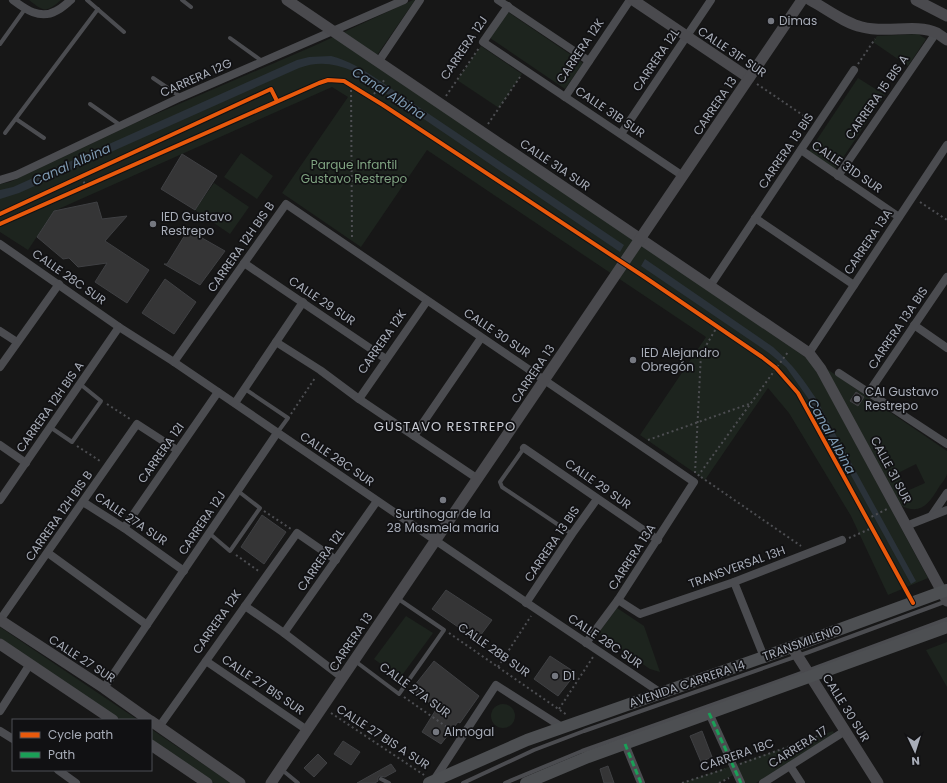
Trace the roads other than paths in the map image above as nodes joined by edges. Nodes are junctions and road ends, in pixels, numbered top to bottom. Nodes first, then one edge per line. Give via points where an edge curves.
1 (13, 0) edge
2 (71, 0) edge
3 (87, 0) edge
4 (182, 0) edge
5 (287, 0) edge
6 (404, 0) edge
7 (420, 0) edge
8 (498, 0) edge
9 (712, 0) edge
10 (802, 0) edge
11 (810, 0) edge
12 (916, 0) edge
13 (637, 1) edge
14 (191, 6) dead end
15 (508, 6) junction
16 (25, 9) junction
17 (98, 9) junction
18 (947, 16) edge
19 (334, 31) junction
20 (124, 32) dead end
21 (936, 33) junction
22 (687, 36) junction
23 (230, 38) dead end
24 (947, 40) edge
25 (483, 42) joint
26 (0, 44) edge
27 (379, 61) junction
28 (263, 62) junction
29 (589, 62) junction
30 (854, 70) road end
31 (153, 78) dead end
32 (749, 78) junction
33 (181, 97) junction
34 (565, 97) junction
35 (90, 104) dead end
36 (16, 119) junction
37 (120, 125) junction
38 (5, 133) dead end
39 (621, 134) junction
40 (44, 138) dead end
41 (947, 145) edge
42 (800, 150) junction
43 (683, 176) junction
44 (838, 176) junction
45 (0, 180) edge
46 (286, 204) joint
47 (899, 217) junction
48 (756, 218) junction
49 (640, 239) junction
50 (0, 244) edge
51 (244, 263) junction
52 (947, 277) edge
53 (59, 284) junction
54 (854, 285) junction
55 (710, 286) junction
56 (427, 300) junction
57 (303, 302) junction
58 (914, 325) junction
59 (119, 327) junction
60 (0, 331) edge
61 (482, 336) junction
62 (17, 342) junction
63 (276, 342) junction
64 (947, 348) edge
65 (809, 353) junction
66 (386, 359) junction
67 (174, 362) junction
68 (0, 367) edge
69 (839, 373) dead end
70 (544, 381) junction
71 (80, 384) junction
72 (244, 389) junction
73 (218, 392) junction
74 (869, 392) junction
75 (359, 399) junction
76 (235, 404) junction
77 (50, 427) junction
78 (277, 433) junction
79 (414, 436) junction
80 (947, 444) edge
81 (0, 445) edge
82 (524, 448) joint
83 (177, 450) junction
84 (26, 463) junction
85 (478, 479) junction
86 (696, 479) joint
87 (238, 491) junction
88 (947, 493) edge
89 (597, 499) junction
90 (0, 500) edge
91 (377, 501) junction
92 (83, 502) junction
93 (947, 510) edge
94 (932, 516) junction
95 (906, 526) junction
96 (124, 528) junction
97 (209, 533) junction
98 (572, 534) junction
99 (658, 540) junction
100 (842, 540) road end
101 (435, 541) junction
102 (48, 554) junction
103 (336, 560) junction
104 (184, 571) junction
105 (734, 582) junction
106 (397, 597) junction
107 (946, 597) edge
108 (618, 600) junction
109 (526, 603) junction
110 (245, 606) junction
111 (947, 619) edge
112 (0, 620) edge
113 (147, 626) junction
114 (947, 626) edge
115 (284, 633) junction
116 (586, 643) junction
117 (0, 644) edge
118 (795, 651) junction
119 (764, 657) junction
120 (354, 660) junction
121 (206, 661) junction
122 (30, 664) junction
123 (809, 674) junction
124 (343, 678) junction
125 (104, 688) junction
126 (661, 693) junction
127 (399, 694) joint
128 (0, 711) edge
129 (709, 713) junction
130 (112, 719) edge
131 (147, 719) edge
132 (153, 723) edge
133 (562, 727) junction
134 (0, 730) edge
135 (307, 730) junction
136 (845, 731) junction
137 (12, 739) edge
138 (625, 744) junction
139 (152, 746) edge
140 (790, 766) junction
141 (281, 769) junction
142 (59, 771) edge
143 (381, 779) dead end
144 (204, 782) edge
145 (431, 782) edge
146 (76, 783) edge
147 (240, 783) edge
148 (271, 783) edge
149 (298, 783) edge
150 (389, 783) edge
151 (463, 783) edge
152 (505, 783) edge
153 (526, 783) edge
154 (641, 783) edge
155 (741, 783) edge
156 (763, 783) edge
157 (801, 783) edge
158 (878, 783) edge

1 - 16 street
2 - 16 street via 56,12 46,15
3 - 17 lane
4 - 14 lane
5 - 19 street, CALLE 31A SUR
6 - 19 street, CARRERA 12G
7 - 27 street
8 - 15 street
9 - 22 street, CARRERA 12L
10 - 32 street, CARRERA 13
11 - 21 street via 851,24 863,28 921,29
12 - 18 street
13 - 22 street, CALLE 31F SUR
13 - 29 street, CARRERA 12K
15 - 25 street, CARRERA 12J
15 - 29 street
16 - 26 lane
17 - 20 lane
17 - 36 lane
19 - 27 street, CALLE 31A SUR
19 - 28 street, CARRERA 12G
21 - 24 street
21 - 44 street, CARRERA 15 BIS A
22 - 32 street, CALLE 31F SUR
22 - 39 street, CARRERA 12L
23 - 28 lane
25 - 34 street, CALLE 31B SUR
27 - 49 street, CALLE 31A SUR
28 - 33 street, CARRERA 12G
29 - 34 street, CARRERA 12K
30 - 42 street, CARRERA 13 BIS
31 - 33 lane
32 - 43 street, CARRERA 13
33 - 37 street, CARRERA 12G
34 - 39 street, CALLE 31B SUR
35 - 37 lane
36 - 38 lane
36 - 40 lane
37 - 45 street, CARRERA 12G via 16,175
39 - 43 street, CALLE 31B SUR
41 - 47 street, CARRERA 13A
42 - 44 street, CALLE 31D SUR
42 - 48 street, CARRERA 13 BIS
43 - 49 street, CARRERA 13
44 - 47 street, CALLE 31D SUR
46 - 51 street, CARRERA 12H BIS B
46 - 56 street, CALLE 30 SUR via 352,249 390,271
47 - 54 street, CARRERA 13A
48 - 54 street
48 - 55 street, CARRERA 13 BIS
49 - 55 street, CALLE 31A SUR
49 - 70 street, CARRERA 13
50 - 53 street, CALLE 28C SUR
51 - 57 street, CALLE 29 SUR
51 - 67 street, CARRERA 12H BIS B
52 - 58 street, CARRERA 13A BIS
53 - 59 street, CALLE 28C SUR
53 - 62 street
54 - 65 street, CARRERA 13A
55 - 65 street, CALLE 31A SUR
56 - 61 street, CALLE 30 SUR
56 - 66 street, CARRERA 12K
57 - 63 street
57 - 66 street, CALLE 29 SUR
58 - 64 street
58 - 74 street, CARRERA 13A BIS
59 - 67 street, CALLE 28C SUR
59 - 71 street, CARRERA 12H BIS A
60 - 62 street
61 - 70 street, CALLE 30 SUR
61 - 79 street
62 - 68 street
63 - 72 street
63 - 75 street
65 - 95 street, CALLE 31 SUR via 821,369
66 - 75 street, CARRERA 12K
67 - 73 street, CALLE 28C SUR
69 - 74 street
70 - 85 street, CARRERA 13
70 - 86 street, CALLE 30 SUR via 637,444
71 - 77 street, CARRERA 12H BIS A
71 - 77 lane via 101,401 72,442
72 - 76 street
72 - 78 lane, CARRERA 12J via 288,418
73 - 76 street, CALLE 28C SUR
73 - 83 street, CARRERA 12I
74 - 80 street
75 - 79 street
76 - 78 street, CALLE 28C SUR
77 - 84 street, CARRERA 12H BIS A
78 - 87 street, CARRERA 12J
78 - 91 street, CALLE 28C SUR
79 - 85 street
81 - 84 street
82 - 89 street, CALLE 29 SUR
82 - 98 lane via 500,485
83 - 92 street, CARRERA 12H BIS B via 137,424
83 - 96 street, CARRERA 12I
84 - 90 street, CARRERA 12H BIS A
85 - 101 street, CARRERA 13
86 - 99 street, CARRERA 13A
87 - 97 street, CARRERA 12J
87 - 97 lane via 260,508 230,551
88 - 94 street
89 - 98 street, CARRERA 13 BIS
89 - 99 street, CALLE 29 SUR
91 - 101 street, CALLE 28C SUR
91 - 103 street, CARRERA 12L
92 - 96 street, CALLE 27A SUR
92 - 102 street, CARRERA 12H BIS B
93 - 94 street
94 - 95 street
95 - 107 street, CALLE 31 SUR
96 - 104 street, CALLE 27A SUR
97 - 104 street, CARRERA 12J
98 - 109 street, CARRERA 13 BIS
99 - 108 street, CARRERA 13A
100 - 105 street, TRANSVERSAL 13H
101 - 106 street, CARRERA 13
101 - 109 street, CALLE 28C SUR
102 - 112 street, CARRERA 12H BIS B
102 - 113 street
103 - 110 street, CARRERA 12K via 297,533
103 - 115 street, CARRERA 12L
104 - 113 street, CARRERA 12J
105 - 108 street, TRANSVERSAL 13H via 640,614
105 - 119 street
106 - 120 street, CARRERA 13
106 - 127 lane, CALLE 28B SUR via 444,630
107 - 118 main road, AVENIDA CARRERA 14
108 - 116 street, CARRERA 13A
109 - 116 street, CALLE 28C SUR
110 - 115 street
110 - 121 street, CARRERA 12K
111 - 123 lane
112 - 125 street, CALLE 27 SUR
113 - 125 street, CARRERA 12J
114 - 123 main road
115 - 124 street
116 - 126 street, CALLE 28C SUR
117 - 122 street
118 - 119 main road, AVENIDA CARRERA 14
118 - 123 street, CALLE 30 SUR
118 - 151 lane, TRANSMILENIO via 534,750
119 - 126 main road, AVENIDA CARRERA 14
120 - 124 street, CARRERA 13
120 - 127 lane, CALLE 27A SUR
121 - 132 street, CARRERA 12K
121 - 135 street, CALLE 27 BIS SUR
122 - 128 street
122 - 130 street
123 - 129 main road
123 - 136 street, CALLE 30 SUR
123 - 152 lane via 610,741
124 - 135 street, CARRERA 13
125 - 131 street, CALLE 27 SUR
126 - 133 main road, AVENIDA CARRERA 14
129 - 138 main road
129 - 155 street
132 - 147 street, CALLE 27 SUR
133 - 145 main road, AVENIDA CARRERA 14 via 492,754
133 - 145 street via 496,685
134 - 137 street
135 - 141 street, CARRERA 13
136 - 140 street, CARRERA 17
136 - 158 street, CALLE 30 SUR
138 - 153 main road
138 - 154 street
139 - 144 street
140 - 156 street, CARRERA 17
140 - 157 street
141 - 148 street, CARRERA 13
141 - 149 lane
142 - 146 street
143 - 150 lane

